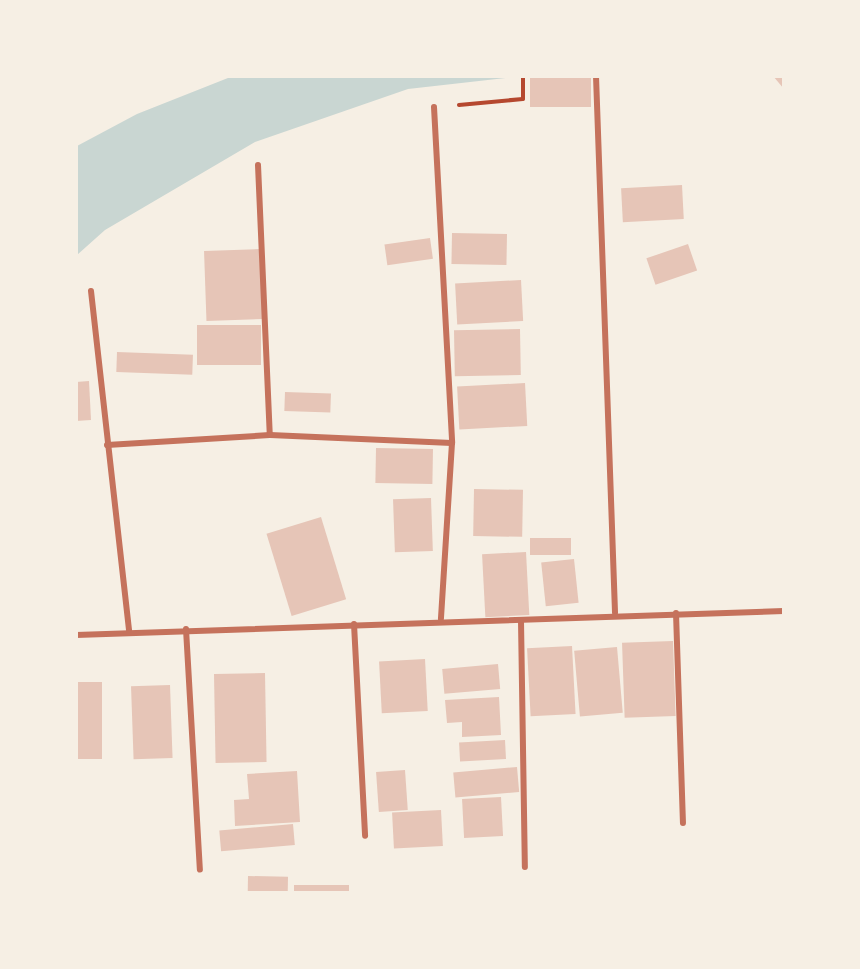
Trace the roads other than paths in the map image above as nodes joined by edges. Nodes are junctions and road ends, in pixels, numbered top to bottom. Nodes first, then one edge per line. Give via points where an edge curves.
1 (596, 76) edge
2 (434, 107) road end
3 (258, 165) dead end
4 (91, 291) dead end
5 (270, 435) junction
6 (452, 443) junction
7 (107, 445) junction
8 (783, 610) edge
9 (615, 613) junction
10 (676, 613) junction
11 (441, 619) junction
12 (521, 621) junction
13 (354, 624) junction
14 (186, 629) junction
15 (129, 631) junction
16 (76, 634) edge
17 (683, 823) dead end
18 (365, 836) dead end
19 (525, 867) dead end
20 (200, 870) dead end

1 - 9 street
2 - 6 street
3 - 5 street
4 - 7 street
5 - 6 street
5 - 7 street
6 - 11 street
7 - 15 street
8 - 10 street
9 - 10 street
9 - 12 street
10 - 17 street
11 - 12 street
11 - 13 street
12 - 19 street
13 - 14 street
13 - 18 street
14 - 15 street
14 - 20 street
15 - 16 street

